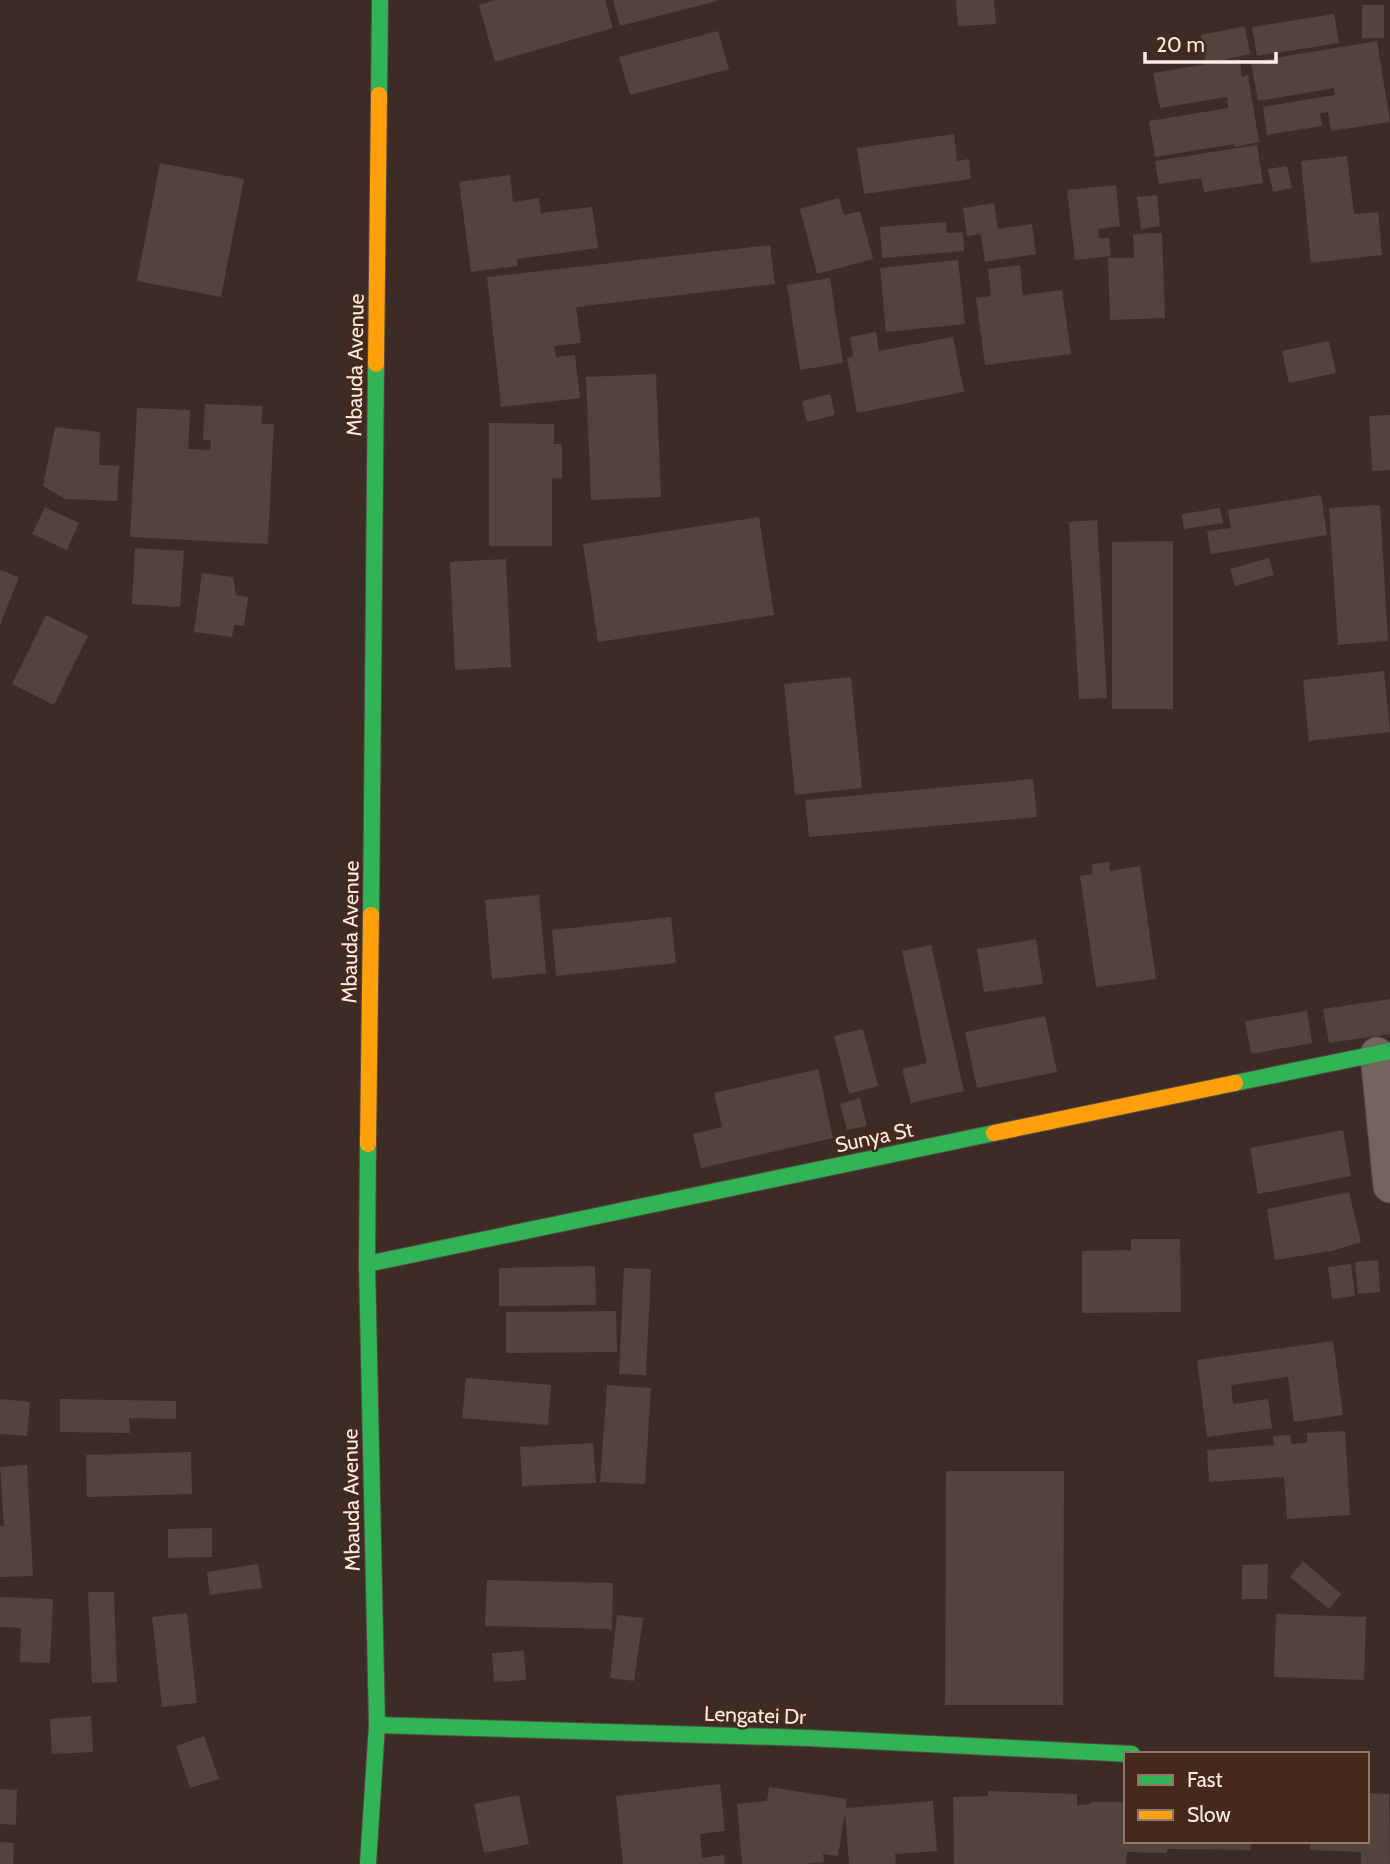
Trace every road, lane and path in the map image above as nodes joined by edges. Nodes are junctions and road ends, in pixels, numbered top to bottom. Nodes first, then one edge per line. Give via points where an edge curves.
1 (380, 0) edge
2 (1383, 1053) edge
3 (1390, 1186) edge
4 (367, 1264) junction
5 (377, 1725) junction
6 (1124, 1754) edge
7 (368, 1864) edge

1 - 4 street, Mbauda Avenue
2 - 3 street
2 - 4 street, Sunya St
4 - 5 street, Mbauda Avenue
5 - 6 street, Lengatei Dr
5 - 7 street, Mbauda Avenue

